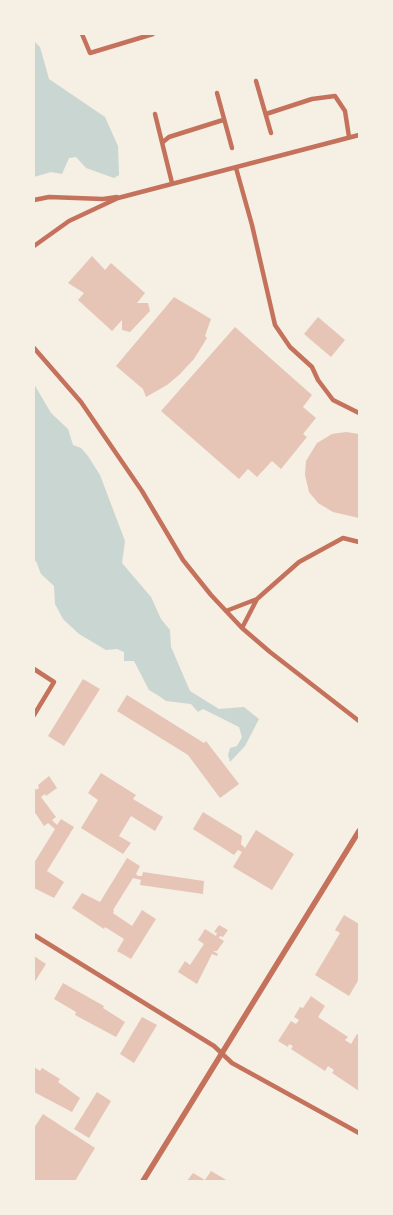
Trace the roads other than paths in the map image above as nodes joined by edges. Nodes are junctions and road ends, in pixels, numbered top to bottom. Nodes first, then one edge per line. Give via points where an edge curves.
1 (82, 34) edge
2 (153, 34) edge
3 (256, 81) dead end
4 (217, 93) dead end
5 (155, 114) dead end
6 (266, 114) junction
7 (223, 120) junction
8 (271, 132) dead end
9 (359, 135) edge
10 (350, 138) junction
11 (163, 142) junction
12 (232, 148) dead end
13 (236, 168) junction
14 (172, 183) junction
15 (128, 196) junction
16 (34, 200) edge
17 (34, 246) edge
18 (34, 348) edge
19 (359, 413) edge
20 (359, 542) edge
21 (257, 599) junction
22 (226, 610) junction
23 (242, 628) junction
24 (34, 669) edge
25 (34, 715) edge
26 (359, 721) edge
27 (359, 831) edge
28 (34, 935) edge
29 (222, 1054) junction
30 (359, 1133) edge
31 (143, 1181) edge

1 - 2 street via 90,53
3 - 6 street
4 - 7 street
5 - 11 street
6 - 8 street
6 - 10 street via 312,99 335,96 345,110
7 - 11 street via 168,137
7 - 12 street
9 - 10 street
10 - 13 street
11 - 14 street
13 - 14 street
13 - 19 street via 275,325 290,347 312,367 333,400
14 - 15 street
15 - 16 street
15 - 17 street via 76,217
18 - 22 street via 81,402 142,491 183,560
20 - 21 street via 343,538 323,547 299,562
21 - 22 street
21 - 23 street
22 - 23 street
23 - 26 street
24 - 25 street via 54,682
27 - 29 street
28 - 29 street
29 - 30 street via 244,1070
29 - 31 street

